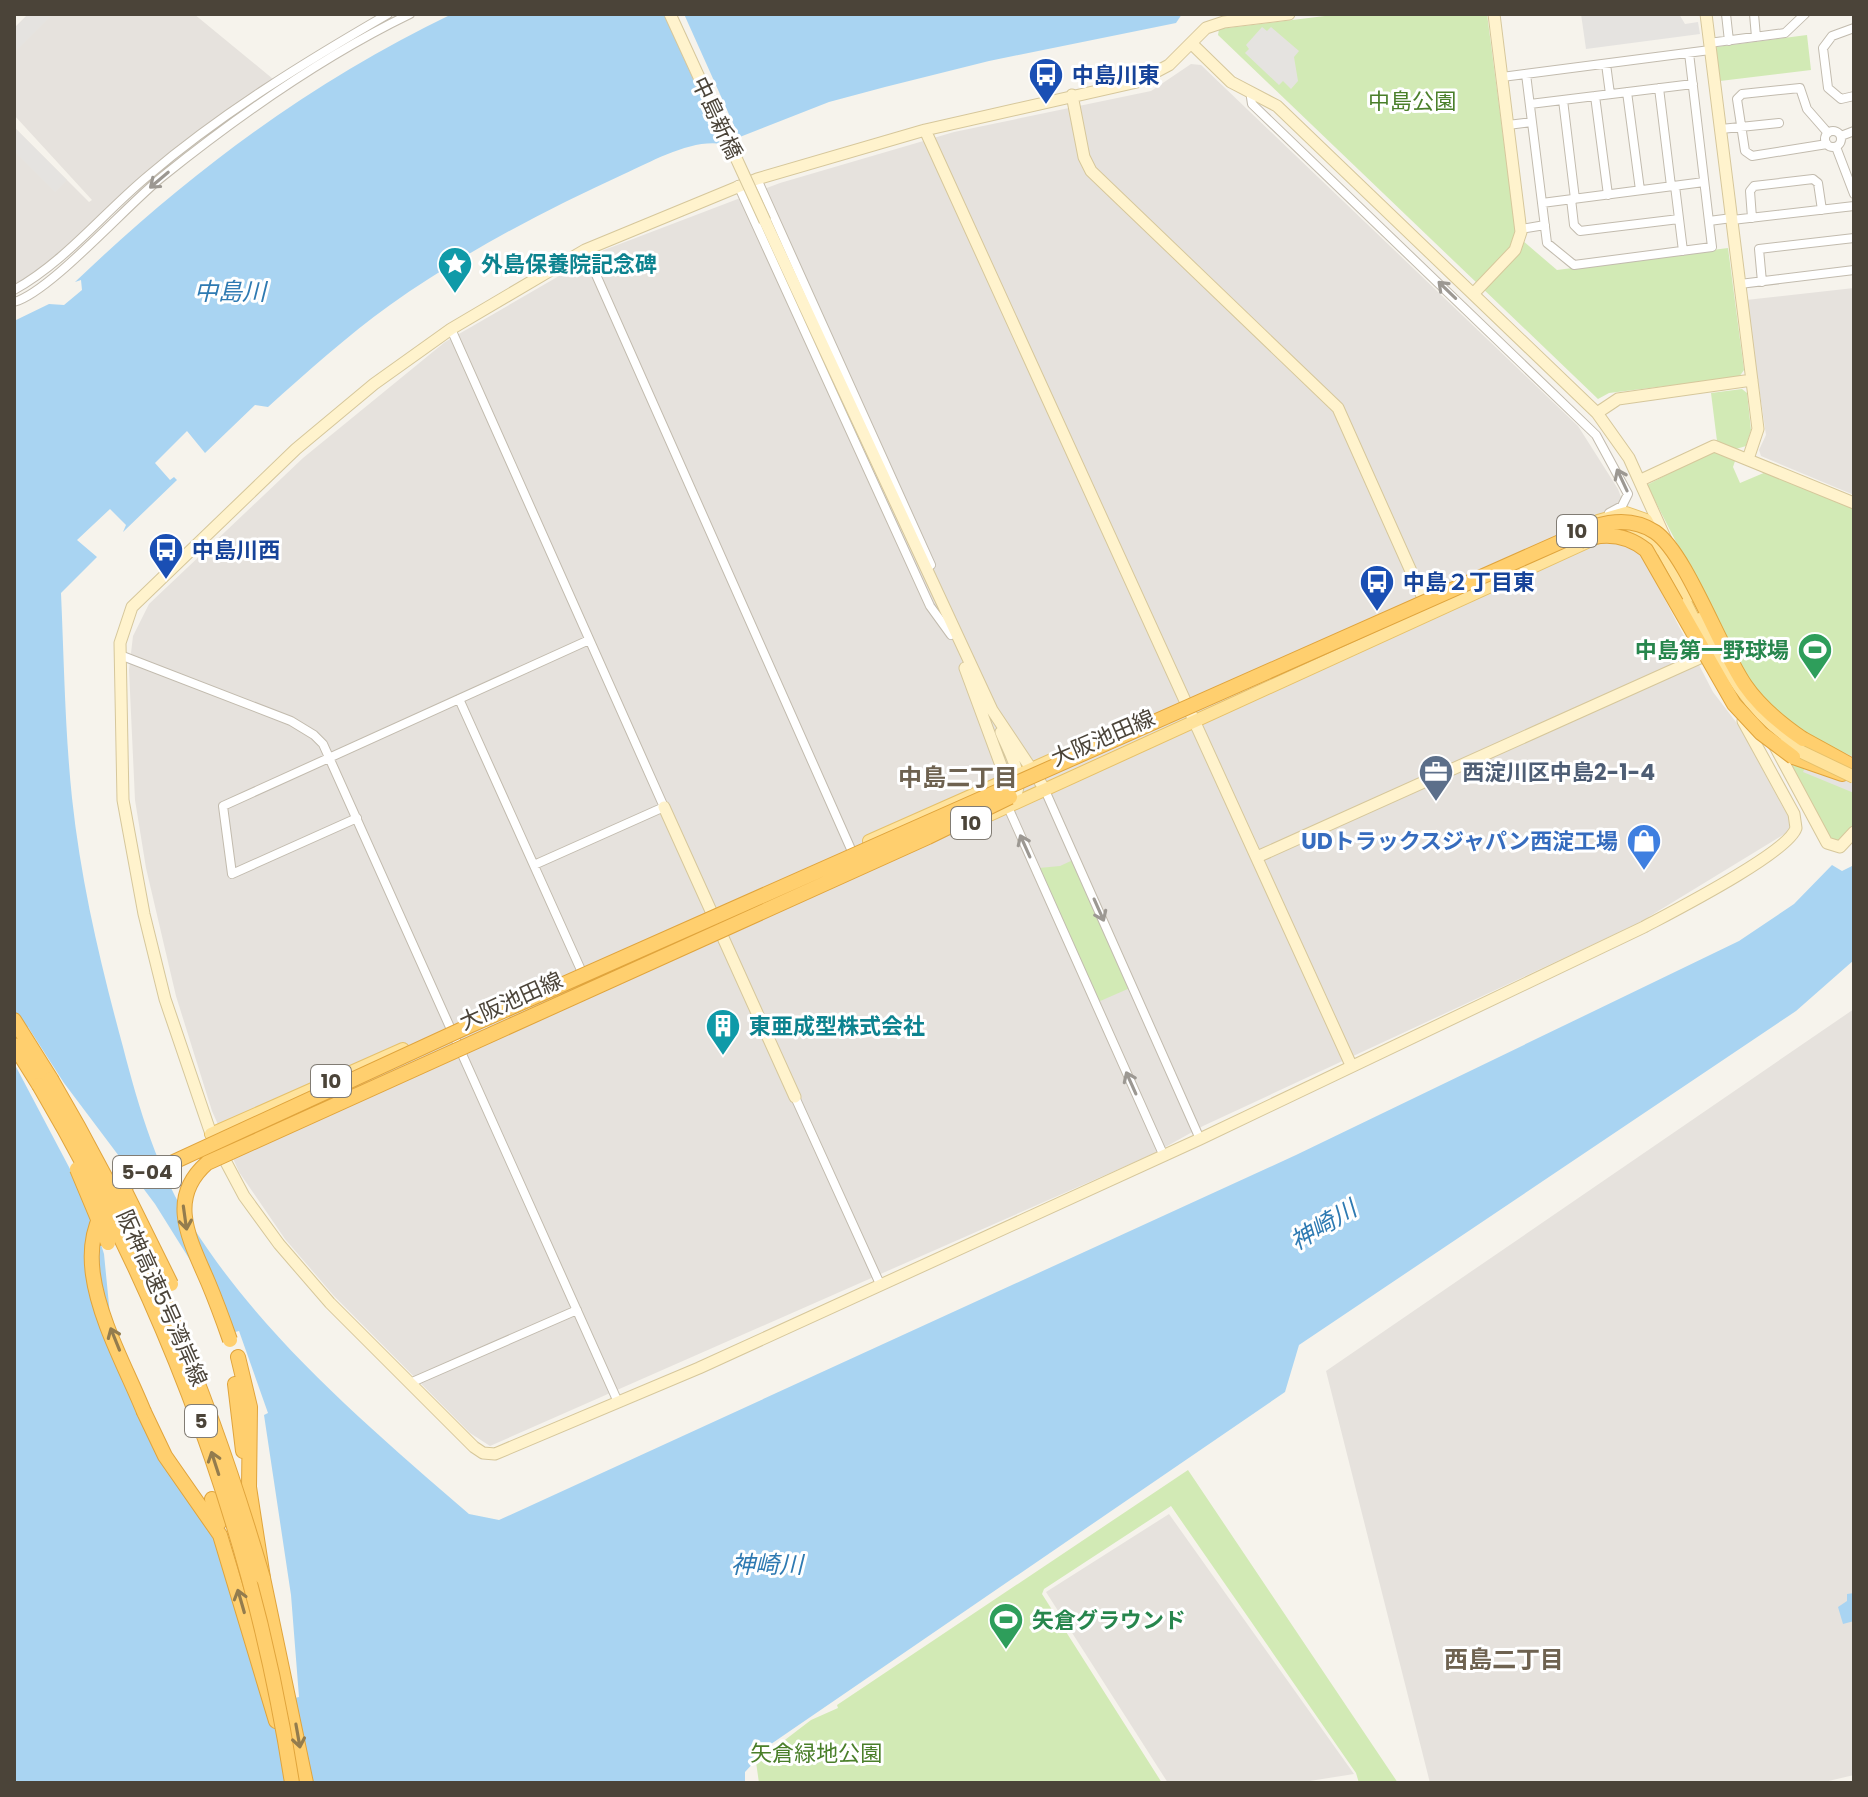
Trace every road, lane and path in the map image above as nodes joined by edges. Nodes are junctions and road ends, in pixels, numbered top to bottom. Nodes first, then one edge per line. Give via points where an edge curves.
1 (388, 14) edge
2 (410, 14) edge
3 (670, 14) edge
4 (1289, 14) edge
5 (1494, 14) edge
6 (1706, 14) edge
7 (1726, 14) edge
8 (1754, 14) edge
9 (1805, 14) edge
10 (1854, 28) edge
11 (1756, 37) junction
12 (1729, 41) junction
13 (1191, 43) junction
14 (1710, 47) junction
15 (1689, 53) junction
16 (1606, 64) junction
17 (1526, 74) junction
18 (1502, 77) junction
19 (1693, 84) junction
20 (1659, 88) junction
21 (1250, 91) junction
22 (1627, 92) junction
23 (1610, 94) junction
24 (1072, 95) junction
25 (1595, 96) junction
26 (1854, 96) edge
27 (1563, 100) junction
28 (1530, 104) junction
29 (1532, 122) junction
30 (1779, 123) dead end
31 (1508, 125) junction
32 (1741, 127) junction
33 (1721, 129) junction
34 (925, 130) junction
35 (1854, 131) edge
36 (1828, 133) junction
37 (1841, 136) junction
38 (1832, 146) junction
39 (757, 179) junction
40 (1704, 182) junction
41 (738, 185) junction
42 (1673, 186) junction
43 (1640, 190) junction
44 (1854, 194) edge
45 (1608, 195) junction
46 (1573, 199) junction
47 (1542, 203) junction
48 (1854, 206) edge
49 (1822, 210) junction
50 (1752, 218) junction
51 (1679, 219) junction
52 (1732, 219) junction
53 (1709, 221) junction
54 (1545, 225) junction
55 (1521, 229) junction
56 (1854, 238) edge
57 (585, 250) junction
58 (1683, 251) junction
59 (1854, 270) edge
60 (1762, 282) junction
61 (1740, 284) junction
62 (14, 290) edge
63 (1474, 293) junction
64 (14, 302) edge
65 (451, 329) junction
66 (1752, 380) junction
67 (1597, 413) junction
68 (1748, 459) junction
69 (1641, 480) junction
70 (1854, 503) edge
71 (1627, 529) junction
72 (1528, 550) junction
73 (1658, 571) joint
74 (1422, 597) junction
75 (1688, 603) junction
76 (1430, 614) junction
77 (954, 634) junction
78 (589, 640) junction
79 (120, 655) junction
80 (1702, 657) junction
81 (459, 699) junction
82 (1186, 703) junction
83 (992, 710) junction
84 (1196, 719) junction
85 (330, 757) junction
86 (1031, 768) junction
87 (1854, 768) edge
88 (1012, 777) junction
89 (1854, 778) edge
90 (1044, 788) junction
91 (664, 807) junction
92 (1000, 810) junction
93 (357, 818) junction
94 (1854, 832) edge
95 (851, 849) junction
96 (1257, 857) junction
97 (534, 865) junction
98 (862, 874) junction
99 (717, 923) junction
100 (662, 952) junction
101 (581, 970) junction
102 (14, 1020) edge
103 (450, 1028) junction
104 (14, 1045) edge
105 (462, 1053) junction
106 (396, 1059) junction
107 (1351, 1065) junction
108 (39, 1085) junction
109 (795, 1097) joint
110 (73, 1116) junction
111 (211, 1134) junction
112 (1200, 1139) junction
113 (1163, 1154) junction
114 (224, 1163) junction
115 (108, 1243) dead end
116 (171, 1284) dead end
117 (880, 1284) junction
118 (577, 1310) junction
119 (230, 1340) dead end
120 (238, 1357) dead end
121 (410, 1383) junction
122 (235, 1384) dead end
123 (618, 1402) junction
124 (246, 1465) junction
125 (212, 1499) dead end
126 (229, 1558) junction
127 (263, 1578) junction
128 (288, 1756) junction
129 (292, 1783) edge
130 (306, 1783) edge

1 - 62 street via 280,79 170,157 48,271
2 -> 64 street via 341,51 225,128 159,179 41,289
3 - 77 street, 中島新橋, bridge
4 - 13 street via 1214,25
5 - 18 street
6 - 14 street
7 - 12 street
8 - 11 street
9 - 11 street via 1785,33
10 - 26 street via 1832,36 1823,48 1828,88 1841,99
11 - 12 street
12 - 14 street
13 - 21 street via 1227,79
13 - 24 street via 1150,77
14 - 15 street
14 - 33 street
15 - 16 street
15 - 19 street
16 - 17 street
16 - 23 street
17 - 18 street
17 - 28 street
18 - 31 street
19 - 20 street
19 - 40 street
20 - 22 street
20 - 42 street
21 - 63 street via 1277,106
72 -> 21 street via 1625,504 1627,489 1607,451 1569,406 1252,104
22 - 23 street
22 - 43 street
23 - 25 street
24 - 34 street
24 - 74 street via 1091,171 1338,408
25 - 27 street
25 - 45 street
27 - 28 street
27 - 46 street
28 - 29 street
29 - 31 street
29 - 47 street
30 - 32 street
31 - 55 street
32 - 33 street
32 - 36 street via 1737,99 1742,94 1800,88 1807,109
32 - 38 street via 1745,151 1752,156
33 - 52 street
34 - 39 street
34 - 82 street
35 - 37 street
36 - 37 street
36 - 38 street
37 - 38 street
38 - 44 street
39 - 41 street
39 - 77 street via 947,600
40 - 42 street
40 - 53 street
41 - 57 street
41 - 77 street via 930,606
42 - 43 street
42 - 51 street
43 - 45 street
45 - 46 street
46 - 47 street
46 - 51 street via 1574,225 1580,231
47 - 54 street
48 - 49 street
49 - 50 street
49 - 50 street via 1813,179 1754,186
50 - 52 street
51 - 58 street
52 - 53 street
52 - 61 street
53 - 58 street via 1712,247
54 - 55 street
54 - 58 street via 1547,243 1574,265
55 - 63 street via 1515,250
56 - 60 street via 1759,249
57 - 65 street
57 - 95 street
59 - 60 street
60 - 61 street
61 - 66 street
63 - 67 street
65 - 78 street
65 - 79 street via 296,449 138,598 122,628
66 - 67 street via 1618,399
66 - 68 street via 1758,429
67 - 69 street
68 - 69 street via 1711,446
68 - 70 street
69 - 94 street via 1675,559 1825,841 1840,847
71 - 73 street via 1642,538
71 - 75 main road, 大阪池田線 / 10 via 1651,539
71 - 76 main road, 大阪池田線 / 10 via 1609,532
72 - 74 main road, 大阪池田線 / 10
72 - 75 main road, 大阪池田線 / 10 via 1616,514 1635,514 1651,526
73 - 80 street
74 - 76 street
74 - 82 main road, 大阪池田線 / 10
75 - 87 main road, 大阪池田線 / 10, bridge via 1753,708 1800,746
75 - 89 main road, 大阪池田線 / 10, bridge via 1726,680 1749,712 1795,750
76 - 84 main road, 大阪池田線 / 10
77 - 83 street
77 - 88 street
78 - 81 street
78 - 91 street
79 - 85 street via 304,727
79 - 111 street via 123,800 144,914 165,999
80 - 96 street
80 - 107 street via 1794,814 1791,839 1644,927
81 - 85 street
81 - 97 street
82 - 84 street
82 - 86 main road, 大阪池田線 / 10
83 - 86 street
83 - 88 street
84 - 90 main road, 大阪池田線 / 10
84 - 96 street
85 - 93 street
85 - 93 street via 223,806 232,874
86 - 88 main road, 大阪池田線 / 10
86 - 90 street
87 - 106 highway, bridge via 1788,728 1752,694 1664,540 1636,523 1605,523
88 - 92 street via 1018,792
88 - 95 main road, 大阪池田線 / 10
89 - 100 highway, bridge via 1793,757 1751,723 1719,681 1646,550 1621,537 1596,536
90 - 92 main road, 大阪池田線 / 10
90 -> 112 street
91 - 97 street
91 - 99 street
92 - 98 main road, 大阪池田線 / 10
92 - 100 highway, bridge via 937,826
113 -> 92 street
93 - 103 street
95 - 98 street
95 - 99 main road, 大阪池田線 / 10
96 - 107 street
97 - 101 street
98 - 99 main road, 大阪池田線 / 10
99 - 100 highway
99 - 101 main road, 大阪池田線 / 10
99 - 105 main road, 大阪池田線 / 10
99 - 109 street
100 - 106 highway, bridge
100 -> 119 highway, bridge via 252,1141 199,1171 185,1193 184,1221
101 - 103 main road, 大阪池田線 / 10
102 - 110 highway, 阪神高速5号湾岸線 / 5, bridge
103 - 105 street
103 - 111 main road, 大阪池田線 / 10
104 - 108 highway, 阪神高速5号湾岸線 / 5
105 - 114 main road, 大阪池田線 / 10
105 - 118 street
126 -> 106 highway, 5-04, bridge via 216,1526 165,1456 138,1398 92,1280 94,1228 111,1198 139,1176
107 - 112 street
108 - 115 highway, bridge
128 -> 108 highway, 阪神高速5号湾岸線 / 5, bridge via 252,1587 204,1430 122,1236
109 - 117 street
110 - 116 highway, bridge via 119,1180
110 - 127 highway, 阪神高速5号湾岸線 / 5, bridge via 136,1234 194,1365
111 - 114 street
112 - 113 street
113 - 117 street
114 - 121 street via 279,1244
117 - 123 street
118 - 121 street
118 - 123 street
120 - 124 highway via 250,1407
121 - 123 street via 478,1451 489,1454
122 - 124 highway
124 - 127 highway, bridge
125 - 126 highway
128 -> 126 highway, 5-04, bridge
127 -> 130 highway, 阪神高速5号湾岸線 / 5
128 - 129 highway, 阪神高速5号湾岸線 / 5, bridge

